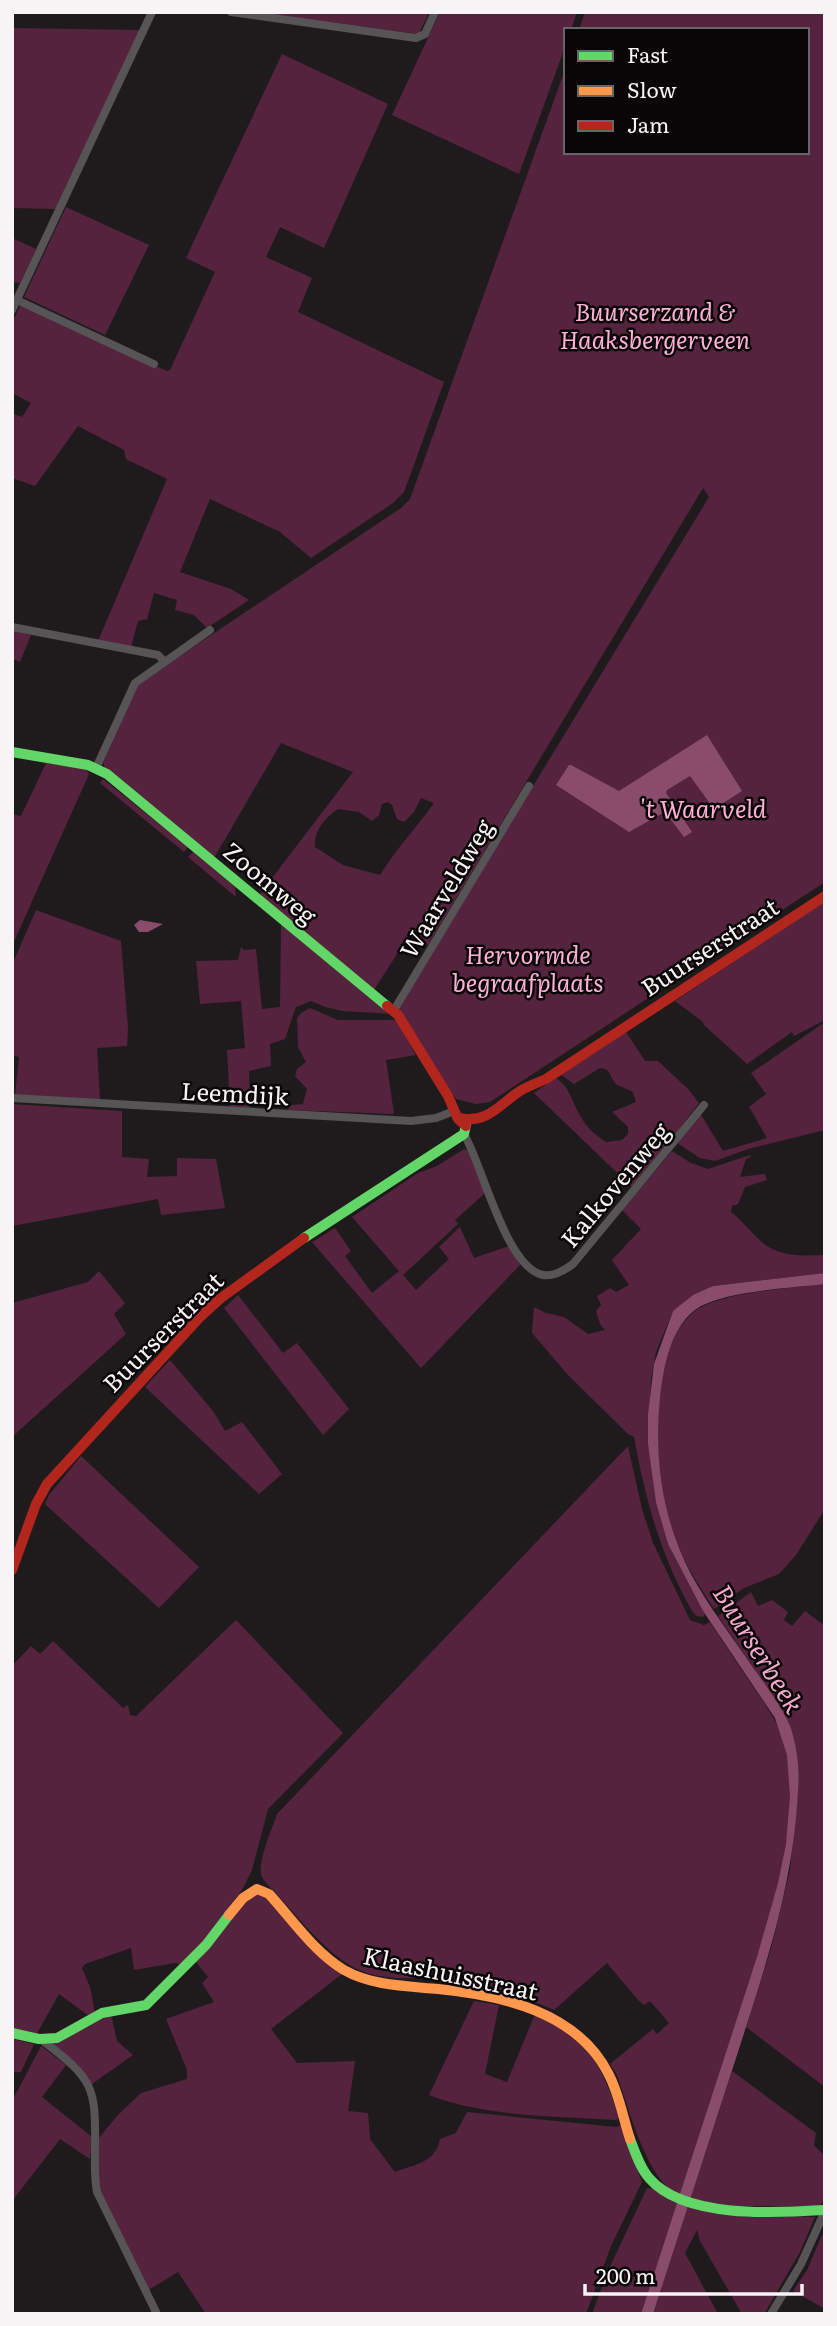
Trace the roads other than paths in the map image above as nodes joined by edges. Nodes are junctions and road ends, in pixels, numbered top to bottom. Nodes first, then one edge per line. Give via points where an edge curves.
1 (152, 12) edge
2 (232, 12) edge
3 (435, 12) edge
4 (17, 300) junction
5 (12, 310) edge
6 (154, 363) dead end
7 (12, 627) edge
8 (210, 630) dead end
9 (164, 661) junction
10 (12, 752) edge
11 (96, 768) junction
12 (530, 786) dead end
13 (825, 895) edge
14 (394, 1010) junction
15 (12, 1098) edge
16 (704, 1105) dead end
17 (454, 1111) junction
18 (466, 1127) junction
19 (12, 1570) edge
20 (12, 2034) edge
21 (43, 2041) junction
22 (825, 2211) edge
23 (157, 2314) edge
24 (771, 2314) edge

1 - 4 street
2 - 3 street via 418,37 426,32
4 - 5 street
4 - 6 street
7 - 9 street via 158,655
8 - 9 street
9 - 11 street via 135,683
10 - 11 street, Zoomweg
11 - 14 street, Zoomweg
12 - 14 street, Waarveldweg
13 - 18 street, Buurserstraat via 547,1079
14 - 17 street, Zoomweg
15 - 17 street, Leemdijk via 411,1121
16 - 18 street, Kalkovenweg via 573,1264 554,1274 534,1271 514,1248 496,1213
17 - 18 street, Zoomweg
18 - 19 street, Buurserstraat via 279,1254 200,1317 47,1484
20 - 21 street
21 - 22 street, Klaashuisstraat via 69,2033 99,2014 146,2005 192,1961 244,1896 257,1889 269,1894 345,1970 385,1984 508,2002 544,2013 581,2036 609,2074 647,2178 664,2193 720,2210
21 - 23 street via 73,2066 91,2089 97,2192
22 - 24 street

